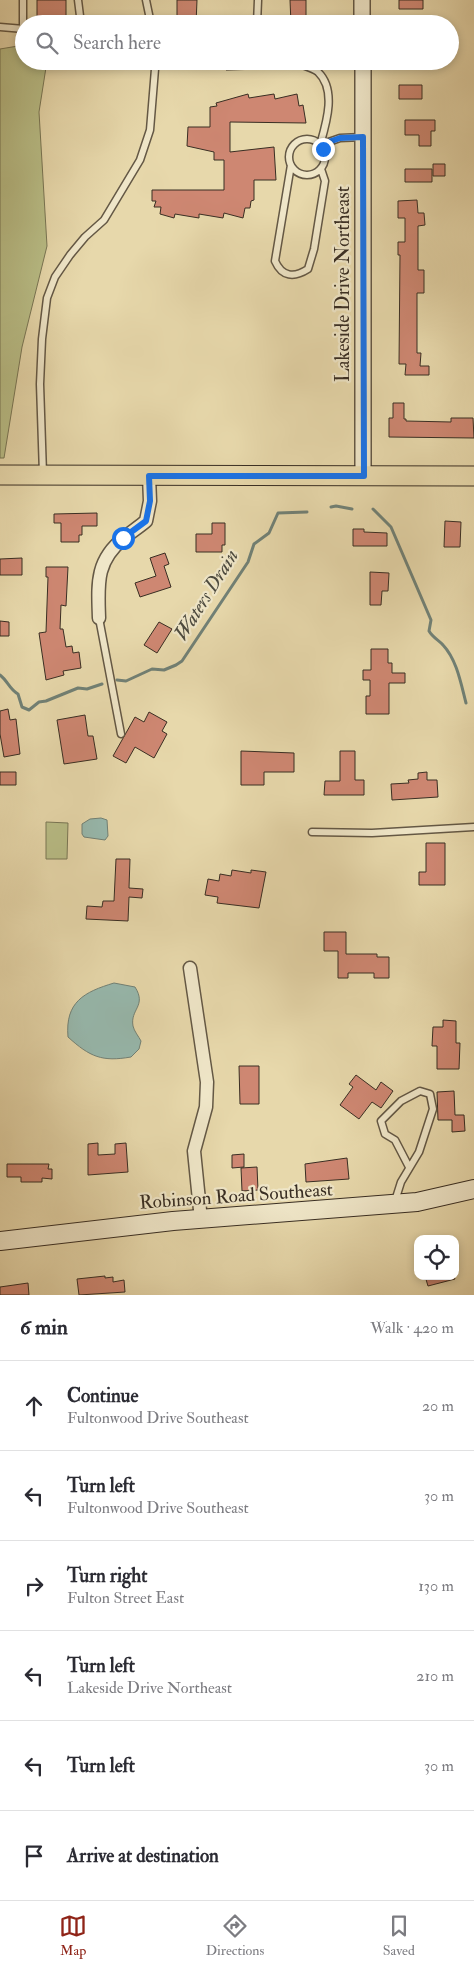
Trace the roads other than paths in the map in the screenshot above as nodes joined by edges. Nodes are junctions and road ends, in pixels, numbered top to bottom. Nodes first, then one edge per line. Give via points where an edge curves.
1 (23, 0) edge
2 (78, 0) edge
3 (146, 0) edge
4 (258, 0) edge
5 (362, 0) edge
6 (23, 15) edge
7 (80, 15) edge
8 (149, 15) edge
9 (257, 15) edge
10 (362, 15) edge
11 (0, 27) edge
12 (15, 28) edge
13 (155, 70) edge
14 (315, 70) edge
15 (362, 70) edge
16 (363, 137) junction
17 (320, 145) junction
18 (291, 165) junction
19 (321, 169) junction
20 (0, 475) edge
21 (43, 475) junction
22 (149, 476) junction
23 (364, 476) junction
24 (474, 476) edge
25 (99, 618) joint
26 (121, 734) dead end
27 (474, 827) edge
28 (312, 832) dead end
29 (190, 968) dead end
30 (409, 1167) junction
31 (474, 1189) edge
32 (394, 1205) junction
33 (201, 1220) junction
34 (0, 1241) edge

1 - 6 lane
2 - 7 lane
3 - 8 lane
4 - 9 lane
5 - 10 street
11 - 12 lane
13 - 21 lane via 150,130 140,160 104,220 85,237 55,277 47,298 40,384
14 - 17 lane via 324,81 328,95 326,125
15 - 16 street, Lakeside Drive Northeast
16 - 17 lane via 340,138
16 - 23 street, Lakeside Drive Northeast
17 - 18 lane via 316,141 305,140 295,145 290,154
17 - 19 lane via 325,154
18 - 19 lane via 305,175
18 - 19 lane via 275,261 279,270 287,275 300,274 308,269 326,181
20 - 21 main road
21 - 22 main road
22 - 23 main road
22 - 25 street via 150,501 146,521 110,551 101,567
23 - 24 main road
25 - 26 lane
27 - 28 lane via 372,833
29 - 33 street via 206,1082 206,1107 194,1151
30 - 30 lane via 418,1152 432,1109 430,1094 420,1091 401,1101 381,1121 385,1134 395,1140
30 - 32 lane
31 - 32 main road, Robinson Road Southeast
32 - 33 main road, Robinson Road Southeast
33 - 34 main road, Robinson Road Southeast

